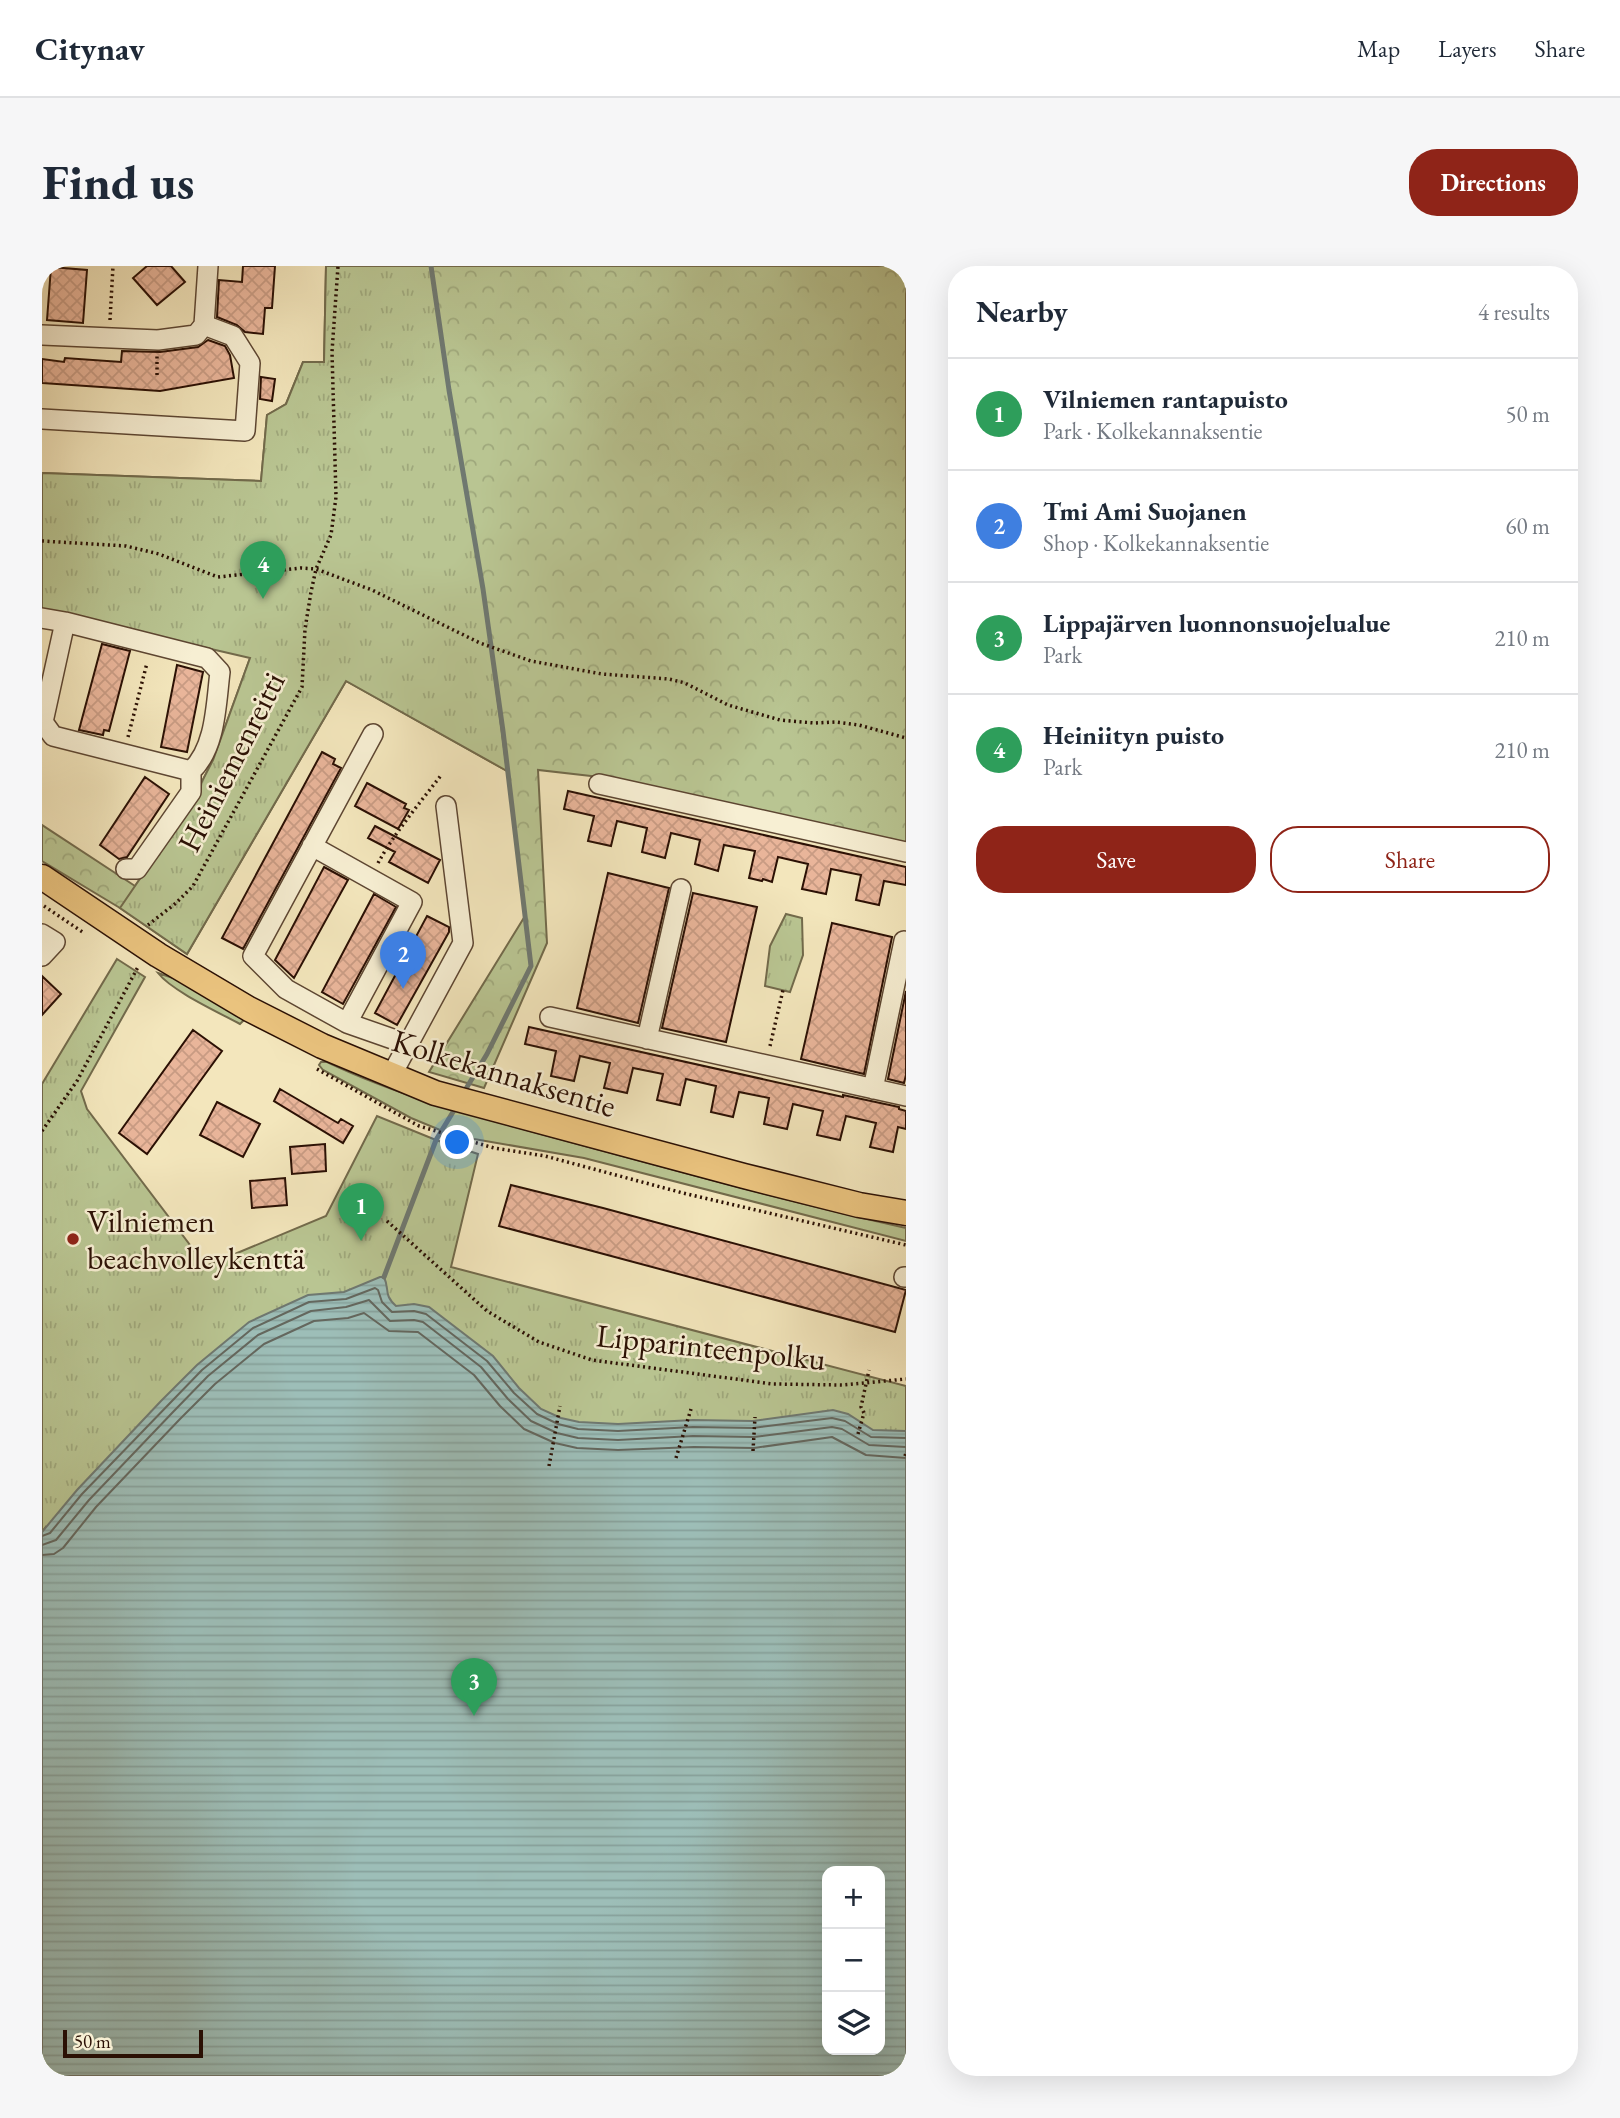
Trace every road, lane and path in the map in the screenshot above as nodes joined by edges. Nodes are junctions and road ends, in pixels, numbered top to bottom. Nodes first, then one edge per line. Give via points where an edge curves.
1 (113, 266) edge
2 (208, 266) edge
3 (338, 266) edge
4 (204, 325) junction
5 (42, 335) edge
6 (108, 338) junction
7 (42, 419) edge
8 (42, 541) edge
9 (316, 569) junction
10 (42, 618) edge
11 (65, 622) junction
12 (152, 644) junction
13 (43, 725) edge
14 (373, 734) dead end
15 (906, 738) edge
16 (124, 755) junction
17 (191, 771) junction
18 (442, 774) dead end
19 (599, 784) dead end
20 (446, 806) dead end
21 (313, 846) junction
22 (906, 852) edge
23 (126, 869) dead end
24 (42, 877) edge
25 (370, 878) junction
26 (681, 890) dead end
27 (42, 934) edge
28 (135, 939) junction
29 (904, 941) dead end
30 (42, 956) edge
31 (138, 967) dead end
32 (783, 990) dead end
33 (550, 1017) dead end
34 (346, 1023) junction
35 (647, 1039) junction
36 (407, 1044) junction
37 (766, 1065) junction
38 (391, 1076) junction
39 (873, 1089) junction
40 (906, 1097) edge
41 (419, 1126) dead end
42 (42, 1131) edge
43 (906, 1213) edge
44 (387, 1221) dead end
45 (906, 1244) edge
46 (869, 1370) dead end
47 (906, 1379) edge
48 (866, 1383) junction
49 (560, 1406) dead end
50 (691, 1409) dead end
51 (755, 1417) dead end
52 (858, 1434) dead end
53 (753, 1451) dead end
54 (676, 1458) dead end
55 (549, 1466) dead end

1 - 6 path
2 - 4 lane
3 - 9 path, Heiniemenreitti via 332,352 336,497 331,535
4 - 6 lane via 196,335 158,340
4 - 7 lane via 233,336 250,363 245,431
5 - 6 lane
8 - 9 path via 126,546 218,576
9 - 15 path via 531,661 602,674 669,679 728,705 780,720 859,725
9 - 28 path, Heiniemenreitti via 305,629 302,687 193,886
10 - 11 lane
11 - 12 lane
11 - 13 lane
12 - 16 path
12 - 17 lane via 207,657 220,672 215,720 200,763
13 - 16 lane via 53,736
14 - 21 lane
16 - 17 lane
17 - 23 lane via 191,792 137,869
18 - 25 path via 390,841
19 - 22 lane
20 - 36 lane via 463,943
21 - 25 lane
21 - 34 lane via 253,956 286,989
24 - 28 main road, Kolkekannaksentie
25 - 34 lane via 412,902
26 - 35 lane
27 - 30 lane via 55,942
28 - 38 main road, Kolkekannaksentie via 256,1013
29 - 39 lane
31 - 42 path via 77,1081
32 - 37 path
33 - 35 lane
34 - 36 lane
35 - 37 lane
36 - 38 lane
37 - 39 lane
38 - 43 main road, Kolkekannaksentie via 508,1114
39 - 40 lane
41 - 45 path, Kolkekannaksentie via 494,1148 545,1156
44 - 48 path, Lipparinteenpolku via 487,1311 539,1342 592,1360 773,1384
46 - 48 path
47 - 48 path, Lipparinteenpolku
48 - 52 path
49 - 55 path
50 - 54 path
51 - 53 path

